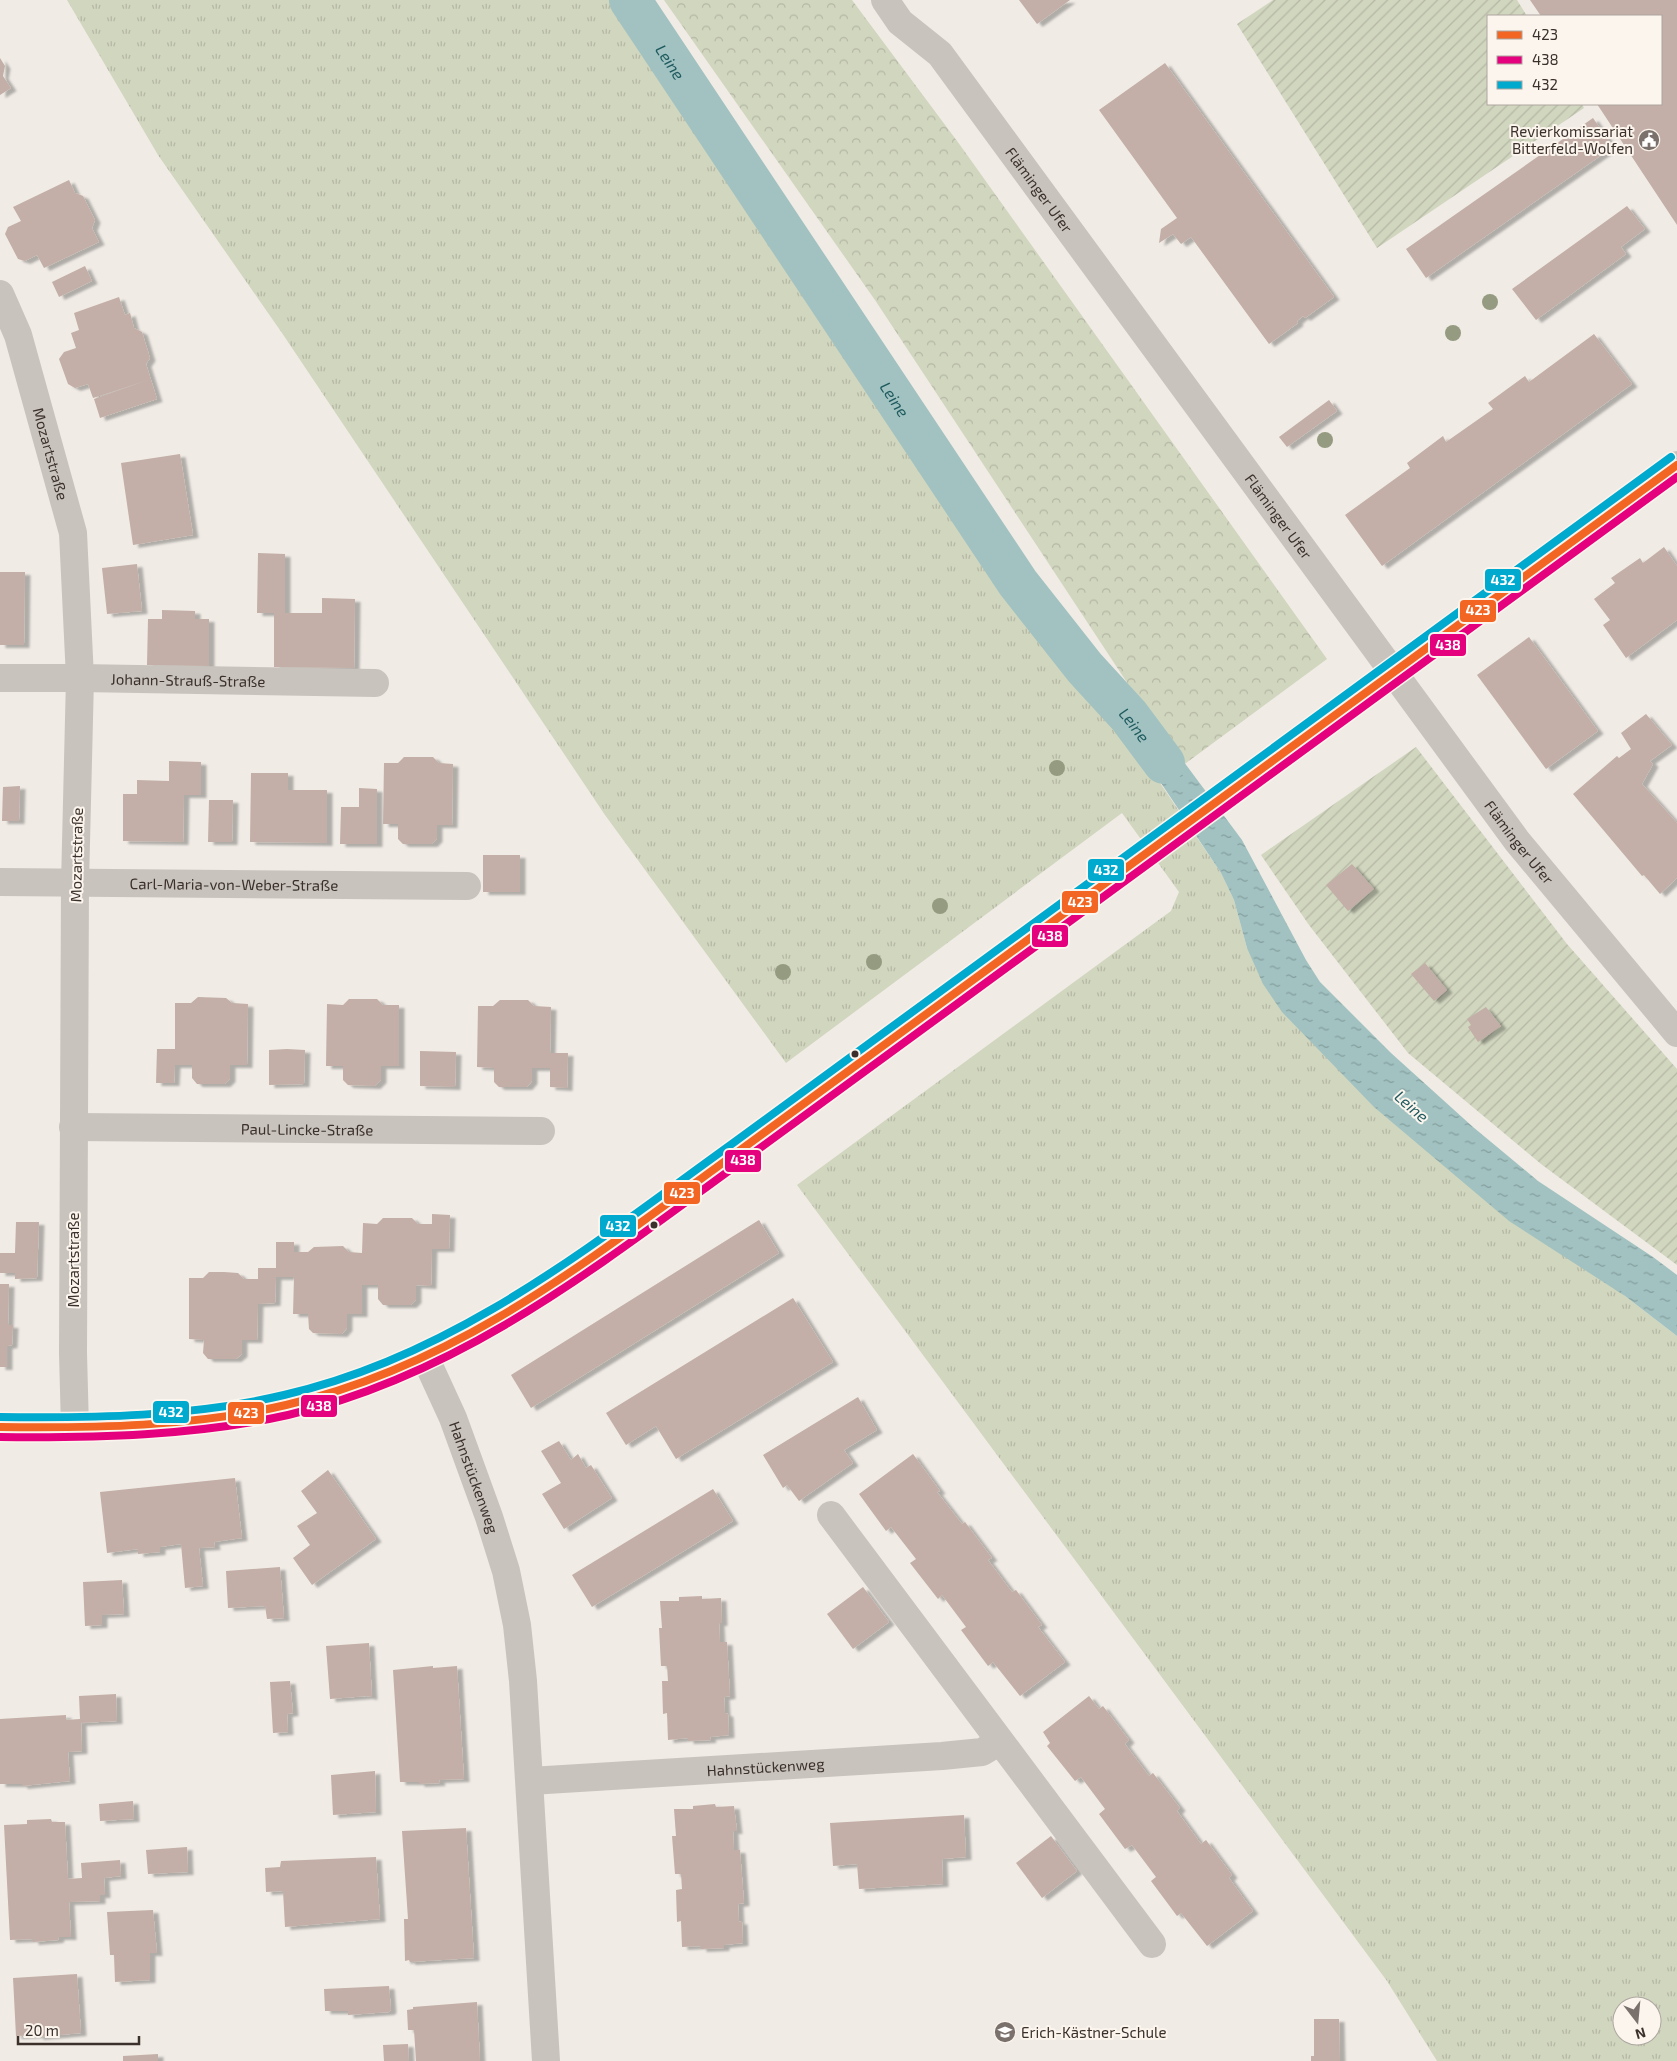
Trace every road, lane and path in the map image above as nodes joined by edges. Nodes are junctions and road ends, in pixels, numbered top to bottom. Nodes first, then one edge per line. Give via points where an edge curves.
1 (885, 0) edge
2 (0, 294) edge
3 (9, 335) edge
4 (1677, 464) edge
5 (1394, 672) junction
6 (0, 678) edge
7 (80, 678) junction
8 (375, 683) dead end
9 (0, 882) edge
10 (74, 884) junction
11 (467, 886) dead end
12 (1677, 1033) edge
13 (74, 1127) junction
14 (541, 1131) dead end
15 (425, 1357) junction
16 (0, 1427) edge
17 (75, 1428) junction
18 (830, 1515) dead end
19 (999, 1742) junction
20 (530, 1781) junction
21 (1152, 1944) dead end
22 (546, 2061) edge

1 - 5 street, Fläminger Ufer via 900,22 940,54
2 - 3 street, Mozartstraße
3 - 7 street, Mozartstraße via 73,533
4 - 5 street
5 - 12 street, Fläminger Ufer via 1517,841
5 - 15 street via 618,1239 500,1318
6 - 7 street, Johann-Strauß-Straße
7 - 8 street, Johann-Strauß-Straße
7 - 10 street, Mozartstraße
9 - 10 street, Carl-Maria-von-Weber-Straße
10 - 11 street, Carl-Maria-von-Weber-Straße
10 - 13 street, Mozartstraße
13 - 14 street, Paul-Lincke-Straße
13 - 17 street, Mozartstraße
15 - 17 street via 376,1377 287,1404 163,1424
15 - 20 street, Hahnstückenweg via 453,1418 506,1570 517,1625
16 - 17 street
18 - 19 street
19 - 20 street, Hahnstückenweg via 982,1752 942,1756
19 - 21 street
20 - 22 street, Hahnstückenweg

